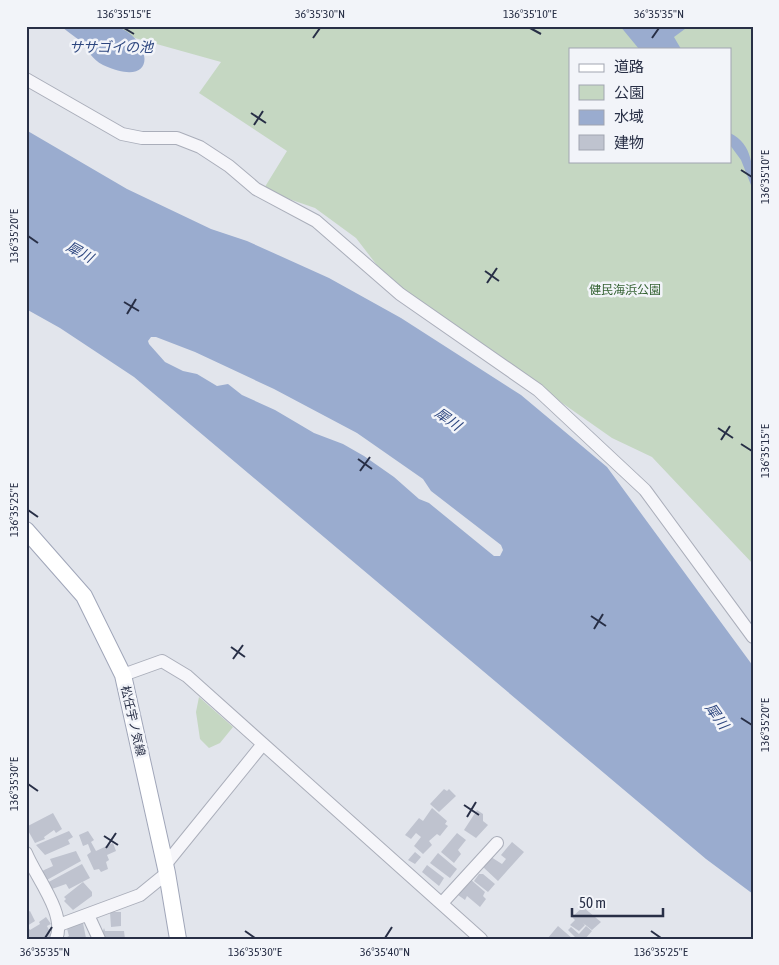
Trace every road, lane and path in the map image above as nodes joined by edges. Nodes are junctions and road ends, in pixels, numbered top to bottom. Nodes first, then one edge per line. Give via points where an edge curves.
1 (26, 79) edge
2 (26, 530) edge
3 (753, 637) edge
4 (123, 675) junction
5 (263, 744) junction
6 (496, 843) dead end
7 (26, 853) edge
8 (166, 869) junction
9 (442, 903) junction
10 (88, 915) junction
11 (59, 925) junction
12 (56, 939) edge
13 (99, 939) edge
14 (178, 939) edge
15 (481, 939) edge

1 - 3 street via 122,134 142,138 176,138 200,147 256,189 316,221 400,294 538,390 645,490
2 - 4 main road, 松任宇ノ気線 via 84,596
4 - 5 street via 162,661 187,676
4 - 8 main road, 松任宇ノ気線
5 - 8 street
5 - 9 street
6 - 9 street
7 - 11 street via 53,905
8 - 10 street via 140,895
8 - 14 main road, 松任宇ノ気線
9 - 15 street
10 - 11 street
10 - 13 street
11 - 12 street

